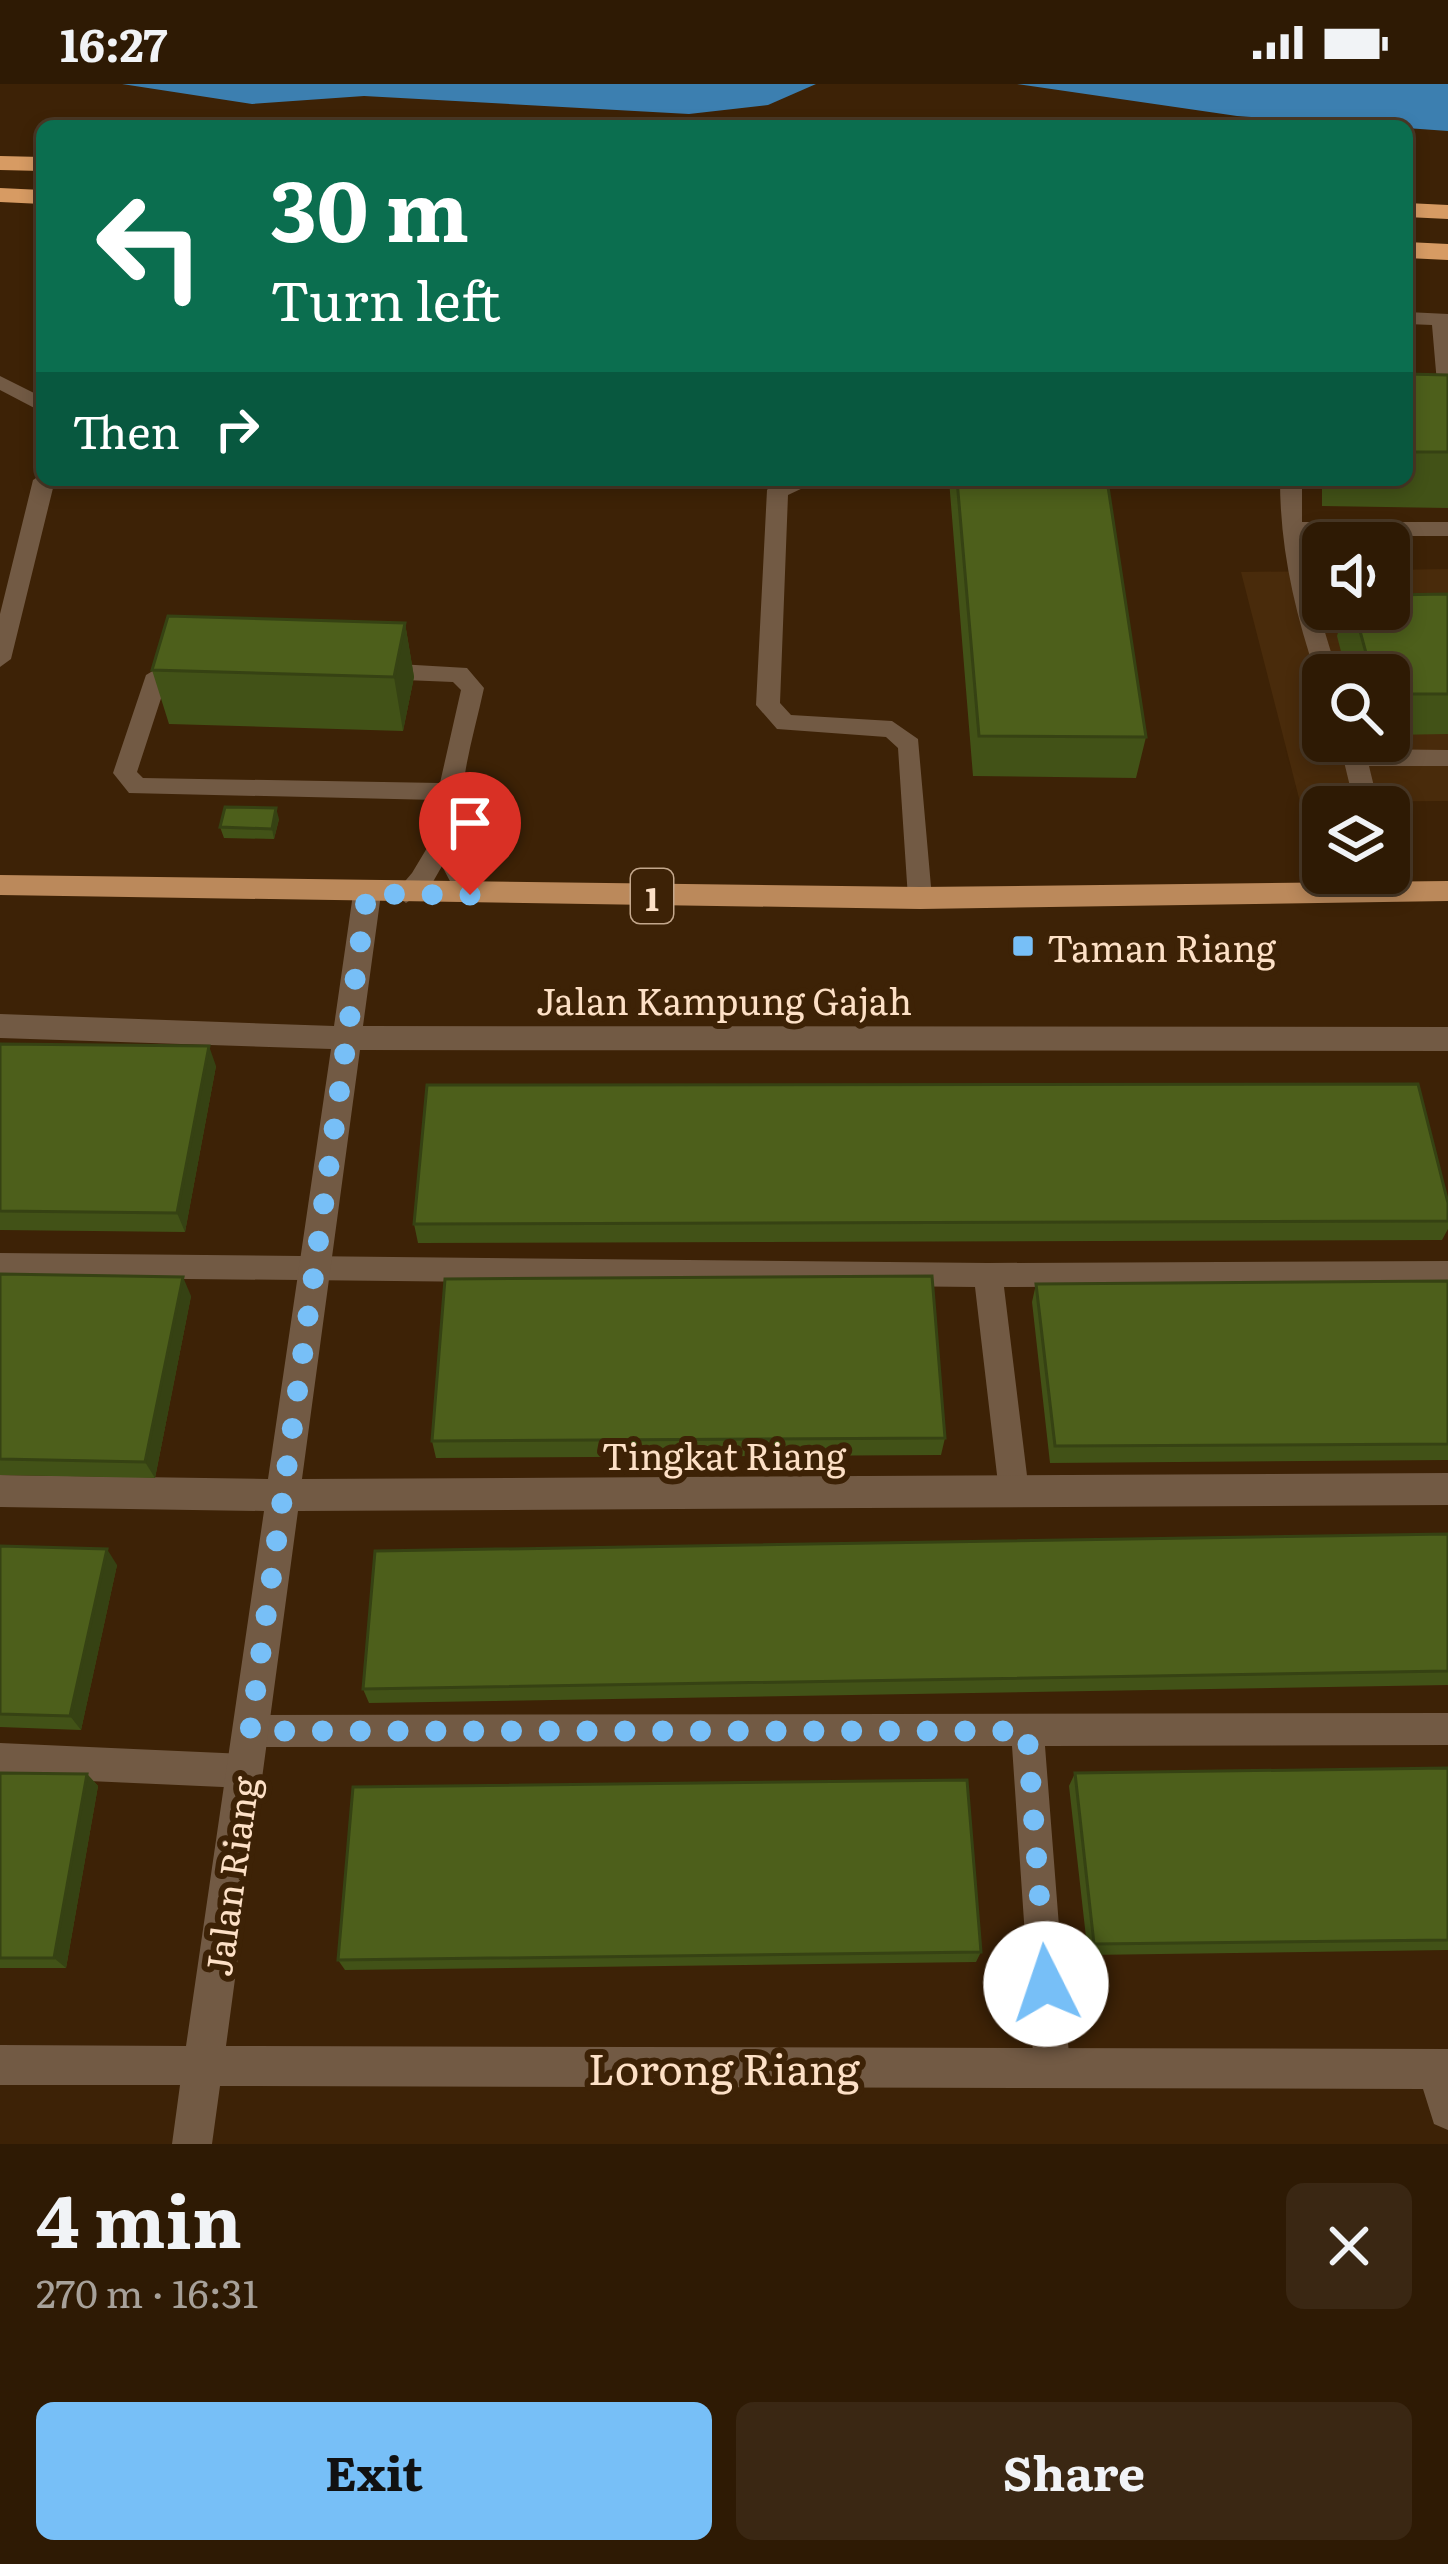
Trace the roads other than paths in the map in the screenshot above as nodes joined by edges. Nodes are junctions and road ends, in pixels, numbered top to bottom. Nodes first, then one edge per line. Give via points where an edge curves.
1 (0, 163) edge
2 (36, 164) edge
3 (0, 195) edge
4 (36, 197) edge
5 (1413, 210) edge
6 (1448, 212) edge
7 (1413, 250) edge
8 (1448, 252) edge
9 (1413, 318) edge
10 (1444, 319) edge
11 (0, 382) edge
12 (1448, 395) edge
13 (36, 403) edge
14 (42, 486) edge
15 (1292, 486) edge
16 (794, 487) dead end
17 (1448, 529) edge
18 (1289, 530) junction
19 (1302, 570) edge
20 (7, 601) edge
21 (0, 658) edge
22 (206, 662) edge
23 (367, 670) edge
24 (1410, 754) edge
25 (1448, 758) edge
26 (452, 792) junction
27 (446, 836) junction
28 (0, 885) edge
29 (1448, 891) edge
30 (367, 894) junction
31 (406, 894) junction
32 (1308, 894) edge
33 (470, 895) junction
34 (1305, 896) junction
35 (920, 898) junction
36 (0, 1026) edge
37 (346, 1038) junction
38 (1448, 1039) edge
39 (0, 1265) edge
40 (314, 1269) junction
41 (1448, 1273) edge
42 (988, 1275) junction
43 (1448, 1489) edge
44 (0, 1491) edge
45 (1014, 1492) junction
46 (283, 1495) junction
47 (1448, 1729) edge
48 (250, 1731) junction
49 (1027, 1731) junction
50 (0, 1760) edge
51 (245, 1771) junction
52 (203, 2064) junction
53 (0, 2065) edge
54 (1052, 2068) junction
55 (1443, 2069) edge
56 (1448, 2110) edge
57 (192, 2144) edge

1 - 2 highway
3 - 4 highway
5 - 6 highway
7 - 8 highway
9 - 10 lane
10 - 12 lane
11 - 13 lane
14 - 20 lane
15 - 18 lane
16 - 35 lane via 778,490 768,705 785,723 892,729 910,745
17 - 18 lane
18 - 19 lane
20 - 21 lane
22 - 26 lane via 183,661 157,674 125,773 137,787
23 - 26 lane via 459,674 473,688
24 - 25 lane
26 - 27 lane
27 - 31 lane
27 - 33 lane via 450,863
28 - 30 main road, 1
29 - 34 main road, 1
30 - 31 main road, 1
30 - 37 street, Jalan Riang
31 - 33 main road, 1
32 - 34 lane
33 - 35 main road, 1
34 - 35 main road, 1
36 - 37 street, Jalan Kampung Gajah
37 - 38 street, Jalan Kampung Gajah
37 - 40 street, Jalan Riang
39 - 40 lane
40 - 42 lane
40 - 46 street, Jalan Riang
41 - 42 lane
42 - 45 lane
43 - 45 street, Tingkat Riang
44 - 46 street, Tingkat Riang
45 - 46 street, Tingkat Riang
46 - 48 street, Jalan Riang
47 - 49 lane
48 - 49 lane
48 - 51 street, Jalan Riang
49 - 54 lane
50 - 51 lane
51 - 52 street, Jalan Riang
52 - 53 street, Lorong Riang
52 - 54 street, Lorong Riang
52 - 57 street, Jalan Riang
54 - 55 street, Lorong Riang
55 - 56 street

